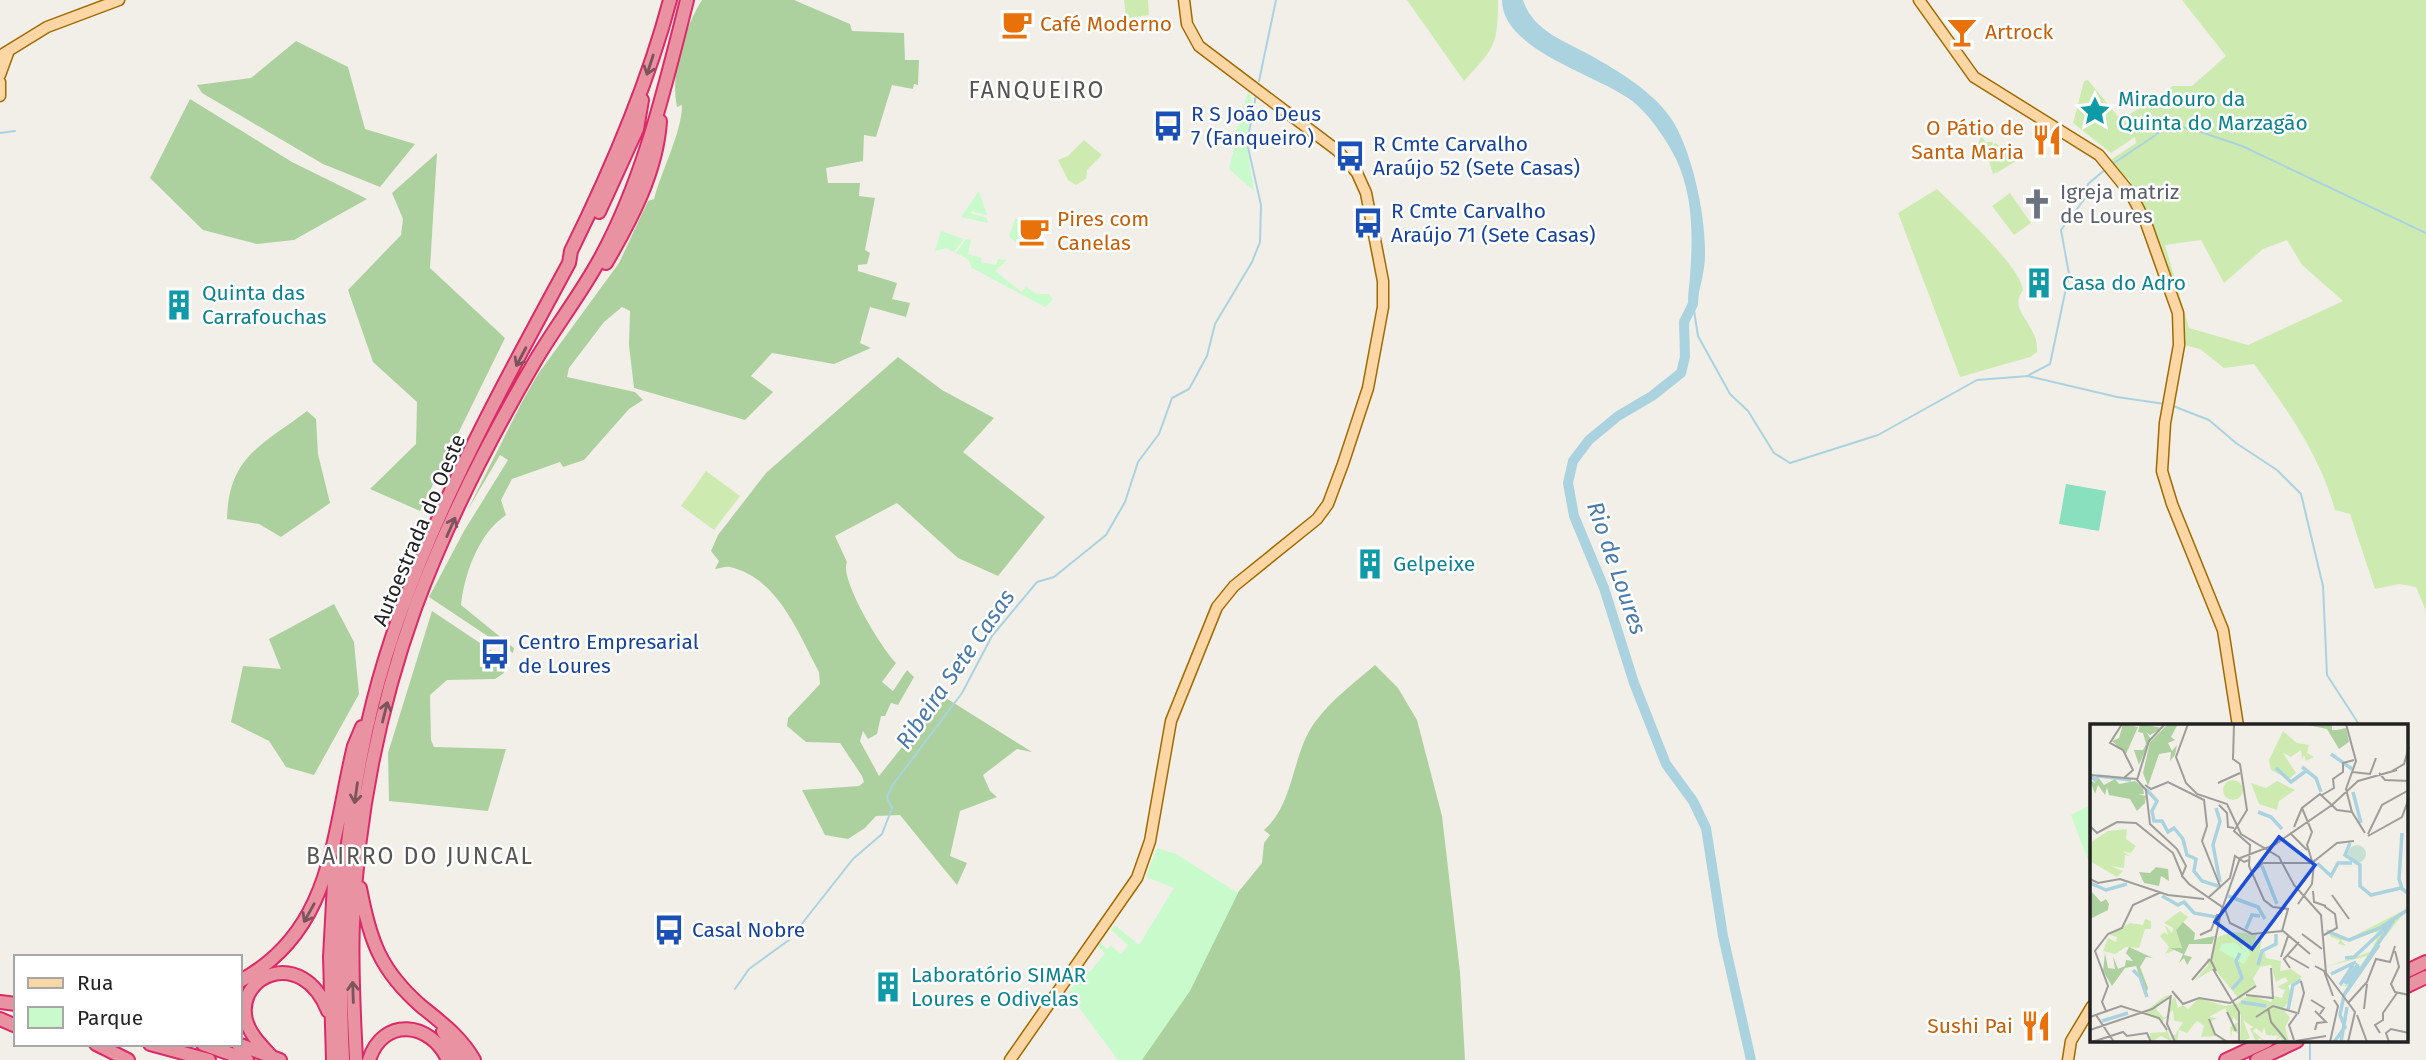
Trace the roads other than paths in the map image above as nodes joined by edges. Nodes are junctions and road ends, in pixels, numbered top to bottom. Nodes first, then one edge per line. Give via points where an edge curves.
1 (119, 0) edge
2 (670, 0) edge
3 (687, 0) edge
4 (698, 0) edge
5 (1184, 0) edge
6 (1919, 0) edge
7 (4, 54) edge
8 (671, 59) junction
9 (0, 75) edge
10 (0, 82) edge
11 (642, 89) junction
12 (0, 96) edge
13 (569, 263) junction
14 (417, 586) junction
15 (410, 607) junction
16 (373, 702) junction
17 (2238, 724) edge
18 (338, 826) junction
19 (357, 869) junction
20 (2426, 962) edge
21 (2408, 971) edge
22 (2426, 977) edge
23 (242, 980) edge
24 (2408, 986) edge
25 (420, 1004) junction
26 (2090, 1009) edge
27 (331, 1018) junction
28 (2265, 1042) edge
29 (2295, 1042) edge
30 (242, 1045) edge
31 (100, 1046) edge
32 (157, 1046) edge
33 (208, 1046) edge
34 (276, 1058) edge
35 (128, 1060) edge
36 (209, 1060) edge
37 (247, 1060) edge
38 (333, 1060) edge
39 (343, 1060) edge
40 (356, 1060) edge
41 (369, 1060) edge
42 (448, 1060) edge
43 (461, 1060) edge
44 (474, 1060) edge
45 (1010, 1060) edge
46 (2068, 1060) edge
47 (2226, 1060) edge
48 (2257, 1060) edge

1 - 7 main road via 47,27
2 -> 11 highway, Autoestrada do Oeste
3 - 8 highway, Autoestrada do Oeste
4 - 8 highway
5 - 45 main road via 1187,24 1199,46 1338,151 1357,173 1380,256 1383,307 1368,388 1328,504 1305,531 1234,586 1217,607 1171,722 1150,841 1137,878
6 - 17 main road via 1974,77 2081,142 2106,163 2146,223 2178,313 2179,345 2161,454 2163,477 2223,631
7 - 9 main road
14 -> 8 highway, Autoestrada do Oeste via 534,363 601,257 637,177
10 - 12 main road
11 - 13 highway, Autoestrada do Oeste
11 - 13 highway, Autoestrada do Oeste via 642,110 612,188
13 -> 14 highway, Autoestrada do Oeste via 464,465
14 - 15 highway, Autoestrada do Oeste
15 - 16 highway, Autoestrada do Oeste
19 -> 15 highway, Autoestrada do Oeste via 378,739
16 - 18 highway via 354,746
16 -> 39 highway, Autoestrada do Oeste via 343,880 339,979
18 -> 23 highway via 327,877 303,925 267,964
18 - 27 highway
19 - 25 highway via 372,941 382,963
40 -> 19 highway, Autoestrada do Oeste via 352,979
20 - 21 highway
22 - 24 highway
25 - 43 highway
25 - 44 highway via 450,1030
26 - 46 main road via 2071,1041
27 - 34 highway via 316,987 299,974 277,973 261,979 247,1001 245,1017 255,1039
27 - 38 highway
28 - 47 highway
29 - 48 highway
30 - 34 highway
31 - 35 highway
32 - 36 highway
33 - 37 highway
41 - 42 highway via 389,1033 410,1029 425,1032 441,1045

